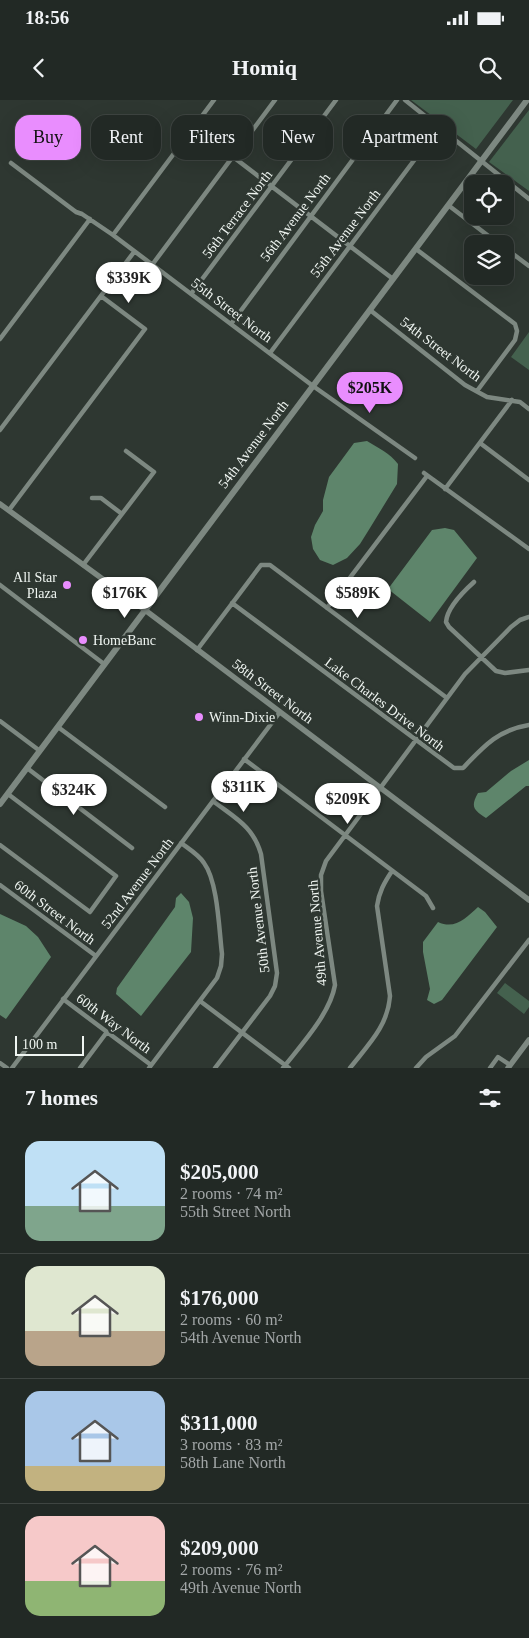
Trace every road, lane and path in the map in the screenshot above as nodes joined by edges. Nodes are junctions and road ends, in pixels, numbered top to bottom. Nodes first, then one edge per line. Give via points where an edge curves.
1 (214, 100) edge
2 (275, 100) edge
3 (336, 100) edge
4 (397, 100) edge
5 (404, 100) edge
6 (527, 100) edge
7 (203, 115) edge
8 (423, 115) edge
9 (253, 129) edge
10 (456, 141) edge
11 (171, 158) edge
12 (230, 160) edge
13 (238, 160) edge
14 (414, 160) edge
15 (481, 162) junction
16 (11, 163) dead end
17 (272, 186) junction
18 (529, 199) edge
19 (448, 205) junction
20 (310, 216) junction
21 (90, 220) junction
22 (113, 235) junction
23 (487, 235) edge
24 (350, 246) junction
25 (416, 249) junction
26 (134, 252) junction
27 (514, 255) edge
28 (152, 265) junction
29 (528, 266) edge
30 (393, 279) junction
31 (191, 294) junction
32 (101, 296) junction
33 (370, 310) junction
34 (231, 324) junction
35 (0, 339) edge
36 (270, 353) junction
37 (313, 386) junction
38 (477, 391) junction
39 (512, 400) junction
40 (529, 409) edge
41 (0, 430) edge
42 (480, 443) junction
43 (126, 451) dead end
44 (415, 458) dead end
45 (529, 480) edge
46 (445, 489) junction
47 (92, 498) dead end
48 (0, 504) edge
49 (9, 510) junction
50 (122, 514) junction
51 (529, 549) edge
52 (83, 566) junction
53 (474, 582) dead end
54 (0, 585) edge
55 (232, 604) junction
56 (327, 608) junction
57 (145, 610) junction
58 (529, 617) edge
59 (197, 650) junction
60 (481, 658) junction
61 (104, 664) junction
62 (529, 670) edge
63 (447, 698) junction
64 (280, 712) junction
65 (0, 721) edge
66 (529, 725) edge
67 (58, 727) junction
68 (416, 741) junction
69 (40, 751) junction
70 (244, 759) junction
71 (27, 768) junction
72 (380, 787) junction
73 (8, 794) junction
74 (213, 801) junction
75 (0, 804) edge
76 (165, 807) dead end
77 (344, 835) junction
78 (181, 843) junction
79 (0, 845) edge
80 (132, 848) dead end
81 (392, 871) junction
82 (0, 885) edge
83 (529, 900) edge
84 (433, 908) dead end
85 (529, 940) edge
86 (96, 956) junction
87 (63, 999) junction
88 (200, 1001) junction
89 (107, 1032) junction
90 (241, 1032) junction
91 (529, 1040) edge
92 (0, 1062) edge
93 (150, 1066) edge
94 (286, 1067) edge
95 (509, 1067) edge
96 (7, 1068) edge
97 (12, 1068) edge
98 (80, 1068) edge
99 (215, 1068) edge
100 (350, 1068) edge
101 (416, 1068) edge
102 (490, 1068) edge

1 - 7 street
2 - 9 street
3 - 17 street, 56th Terrace North
4 - 20 street, 56th Avenue North
5 - 8 street
6 - 15 main road, 54th Avenue North
10 - 15 street
11 - 22 street
12 - 28 street
13 - 17 street
14 - 24 street, 55th Avenue North
15 - 18 street
15 - 19 main road, 54th Avenue North
16 - 21 street, 55th Street North
17 - 20 street
17 - 31 street, 56th Terrace North
19 - 23 street
19 - 25 main road, 54th Avenue North
20 - 24 street
20 - 34 street, 56th Avenue North
21 - 22 street, 55th Street North
21 - 35 street
22 - 26 street, 55th Street North
24 - 30 street
24 - 36 street, 55th Avenue North
25 - 30 main road, 54th Avenue North
25 - 38 street via 515,324 515,340
26 - 28 street, 55th Street North
26 - 32 street
27 - 29 street
28 - 31 street, 55th Street North
30 - 33 main road, 54th Avenue North
31 - 34 street, 55th Street North
32 - 41 street
32 - 49 street via 145,329
33 - 37 main road, 54th Avenue North
33 - 38 street, 54th Street North
34 - 36 street, 55th Street North
36 - 37 street, 55th Street North
37 - 44 street, 55th Street North
37 - 57 main road, 54th Avenue North
38 - 39 street, 54th Street North via 486,397
39 - 40 street, 54th Street North
39 - 42 street
42 - 45 street
42 - 46 street
43 - 50 street via 154,472
46 - 51 street
46 - 56 street via 426,474
47 - 50 street via 101,498
48 - 49 street, 58th Street North
49 - 52 street, 58th Street North
50 - 52 street
52 - 57 street, 58th Street North
53 - 60 street via 449,612 446,622
54 - 61 street
55 - 56 street via 261,565 270,565
55 - 59 street
55 - 68 street, Lake Charles Drive North
56 - 63 street
57 - 59 street, 58th Street North
57 - 61 main road, 54th Avenue North
58 - 60 street, 49th Avenue North via 511,626
59 - 64 street, 58th Street North
60 - 62 street via 496,671 504,673
60 - 63 street, 49th Avenue North
61 - 67 main road, 54th Avenue North
63 - 68 street, 49th Avenue North
64 - 70 street, 52nd Avenue North
64 - 72 street, 58th Street North
65 - 69 street
66 - 68 street, Lake Charles Drive North via 497,736 459,769 449,766
67 - 69 main road, 54th Avenue North
67 - 76 street
68 - 72 street, 49th Avenue North
69 - 71 main road, 54th Avenue North
70 - 74 street, 52nd Avenue North
70 - 77 street
71 - 73 main road, 54th Avenue North
71 - 80 street
72 - 77 street, 49th Avenue North
72 - 83 street, 58th Street North
73 - 75 main road, 54th Avenue North
73 - 79 street via 116,876 90,912
74 - 78 street, 52nd Avenue North
74 - 90 street, 50th Avenue North via 250,830 258,841 277,973 270,996
77 - 81 street
77 - 94 street, 49th Avenue North via 326,861 321,875 335,985 333,997
78 - 86 street, 52nd Avenue North
78 - 88 street via 206,865 213,881 222,954 216,978
81 - 84 street via 426,896
81 - 100 street via 378,895 389,1007 383,1024
82 - 86 street, 60th Street North
85 - 101 street via 455,1036
86 - 87 street, 52nd Avenue North
87 - 89 street, 60th Way North
87 - 97 street, 52nd Avenue North
88 - 90 street
88 - 93 street
89 - 93 street, 60th Way North
89 - 98 street
90 - 94 street
90 - 99 street, 50th Avenue North
91 - 95 street
92 - 96 street
95 - 102 street via 498,1057

